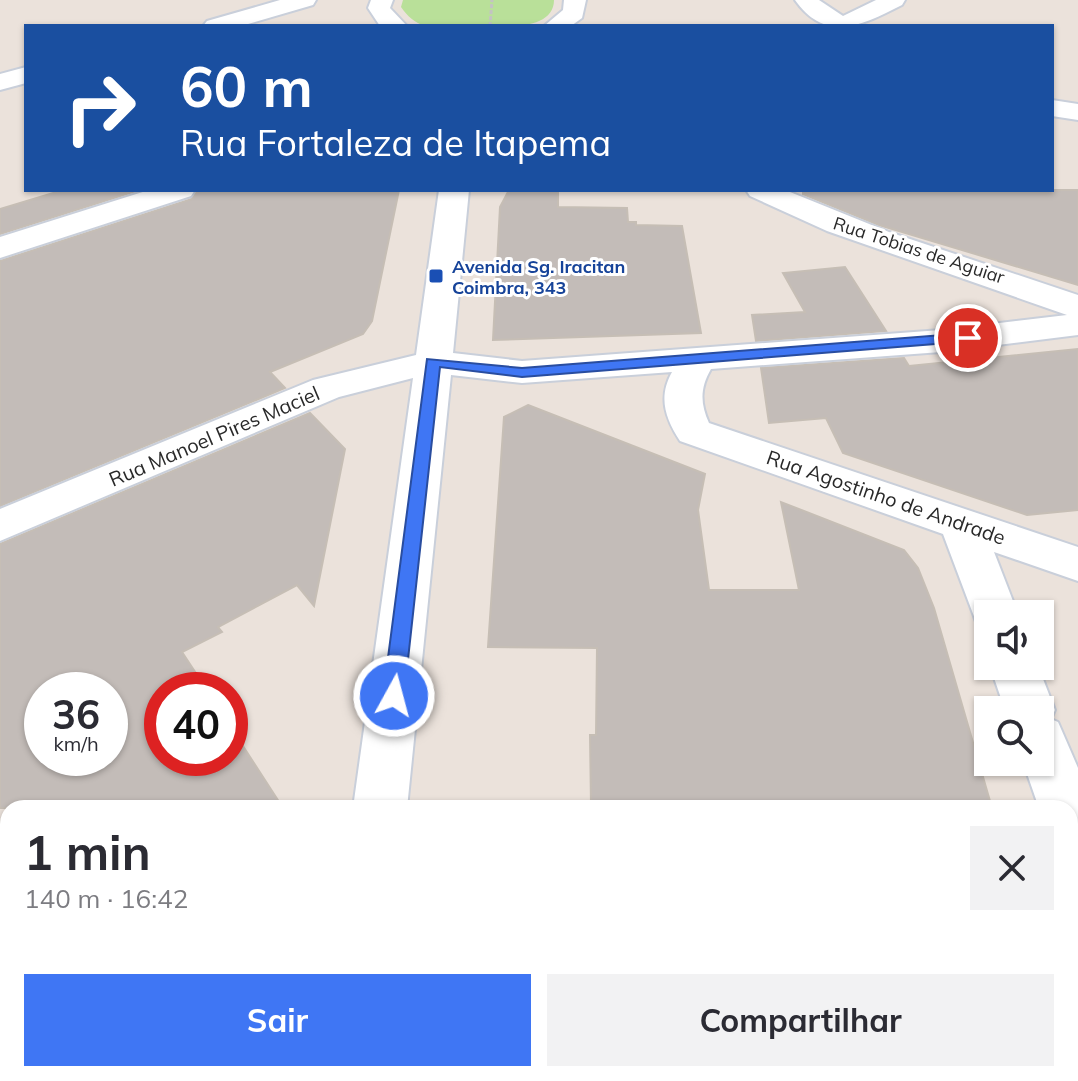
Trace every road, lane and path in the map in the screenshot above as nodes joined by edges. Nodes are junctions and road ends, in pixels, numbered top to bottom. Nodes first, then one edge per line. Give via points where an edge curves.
1 (305, 0) edge
2 (382, 0) edge
3 (492, 0) edge
4 (575, 0) edge
5 (806, 0) edge
6 (894, 0) edge
7 (222, 24) edge
8 (392, 24) edge
9 (490, 24) edge
10 (559, 24) edge
11 (839, 24) edge
12 (846, 24) edge
13 (24, 76) edge
14 (0, 82) edge
15 (1054, 108) edge
16 (1078, 112) edge
17 (174, 192) edge
18 (454, 192) edge
19 (765, 192) edge
20 (0, 248) edge
21 (1078, 307) edge
22 (1078, 324) edge
23 (701, 357) junction
24 (433, 362) junction
25 (961, 523) junction
26 (0, 526) edge
27 (1078, 564) edge
28 (990, 600) edge
29 (1054, 775) edge
30 (381, 800) edge
31 (1063, 800) edge

1 - 7 street
2 - 8 street via 379,8
3 - 9 path
4 - 10 street via 574,13
5 - 11 street
6 - 12 street
13 - 14 street
15 - 16 street
17 - 20 street
18 - 24 street
19 - 21 street, Rua Tobias de Aguiar via 821,217
22 - 23 street via 941,341
23 - 24 street via 522,372
23 - 25 street, Rua Agostinho de Andrade via 685,379 681,399 694,432
24 - 26 street, Rua Manoel Pires Maciel via 326,388
24 - 30 street
25 - 27 street, Rua Agostinho de Andrade
25 - 28 street
29 - 31 street

